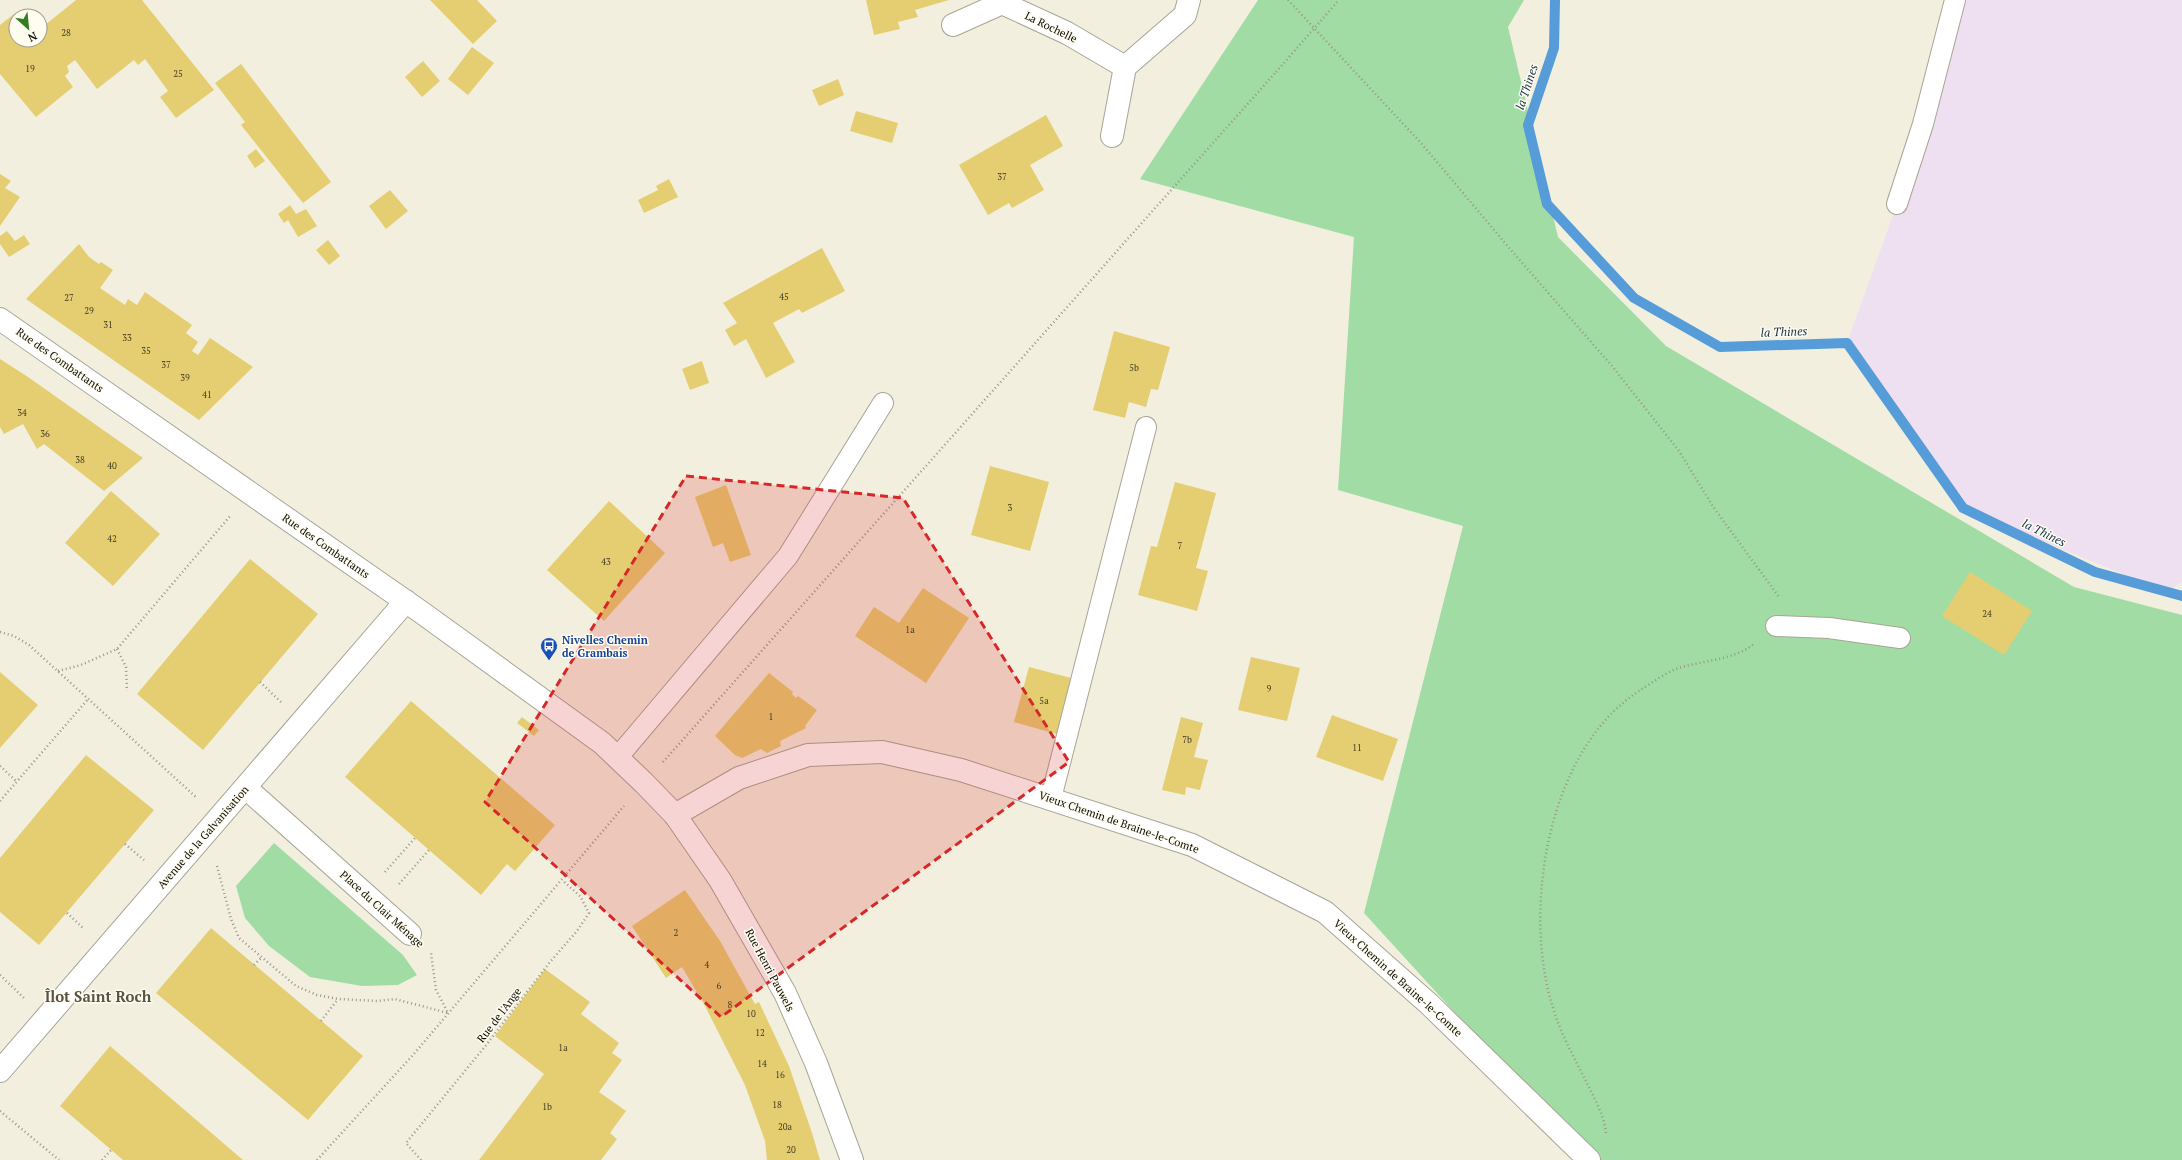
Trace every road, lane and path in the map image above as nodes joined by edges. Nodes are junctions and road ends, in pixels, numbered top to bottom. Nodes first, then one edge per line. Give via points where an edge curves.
1 (1189, 0) edge
2 (1288, 0) edge
3 (1339, 0) edge
4 (1956, 0) edge
5 (953, 25) dead end
6 (1125, 67) junction
7 (1112, 136) dead end
8 (1897, 204) dead end
9 (0, 319) edge
10 (883, 403) dead end
11 (1146, 427) dead end
12 (250, 493) junction
13 (406, 601) junction
14 (1776, 626) junction
15 (0, 632) edge
16 (1900, 638) dead end
17 (117, 649) junction
18 (58, 672) junction
19 (127, 691) dead end
20 (89, 698) junction
21 (618, 758) junction
22 (0, 766) edge
23 (17, 782) junction
24 (644, 783) junction
25 (246, 788) junction
26 (1051, 798) junction
27 (0, 801) edge
28 (675, 815) junction
29 (213, 826) junction
30 (415, 838) dead end
31 (429, 850) dead end
32 (562, 880) junction
33 (373, 900) junction
34 (410, 934) joint
35 (261, 958) junction
36 (254, 965) dead end
37 (338, 1000) junction
38 (448, 1013) junction
39 (321, 1021) dead end
40 (0, 1071) edge
41 (0, 1111) edge
42 (1606, 1136) dead end
43 (111, 1150) dead end
44 (59, 1160) edge
45 (102, 1160) edge
46 (317, 1160) edge
47 (421, 1160) edge
48 (852, 1160) edge
49 (1588, 1160) edge

1 - 6 street via 1185,14
2 - 14 path via 1422,143 1602,355 1679,451 1714,508 1780,598 1782,613
3 - 24 path, bridge
4 - 8 lane via 1923,124
5 - 6 street, La Rochelle via 1002,3 1067,33
6 - 7 street
9 - 12 street, Rue des Combattants
10 - 21 lane via 788,556
11 - 26 lane
12 - 13 street, Rue des Combattants
12 - 17 path
13 - 21 street, Rue des Combattants via 602,743
13 - 25 street, Avenue de la Galvanisation
14 - 16 lane via 1829,628
14 - 42 path via 1746,650 1680,667 1638,692 1603,721 1561,795 1545,862 1539,924 1546,984 1554,1014 1603,1118
15 - 18 path via 14,636 29,645
17 - 18 path via 82,665
17 - 19 path via 126,667
18 - 20 path
20 - 23 path
20 - 29 path
21 - 24 street, Rue des Combattants
22 - 23 path
23 - 27 path
24 - 28 street, Rue Henri Pauwels
24 - 32 path
25 - 29 street, Avenue de la Galvanisation
25 - 33 street, Place du Clair Ménage
26 - 28 street, Vieux Chemin de Braine-le-Comte via 961,770 882,752 808,755 739,778
26 - 49 street, Vieux Chemin de Braine-le-Comte via 1192,845 1325,912 1429,1004
28 - 48 street, Rue Henri Pauwels via 720,880 785,993 816,1063
29 - 35 path via 231,920 239,938
29 - 40 street, Avenue de la Galvanisation
30 - 33 path
31 - 33 path
32 - 38 path
32 - 47 path, Rue de l'Ange via 580,896 589,913 406,1143
33 - 34 street, Place du Clair Ménage
34 - 38 path, Place du Clair Ménage via 433,954 436,990
35 - 36 path
35 - 37 path via 296,986
37 - 38 path via 396,999
37 - 39 path
38 - 46 path
41 - 44 path
43 - 45 path

